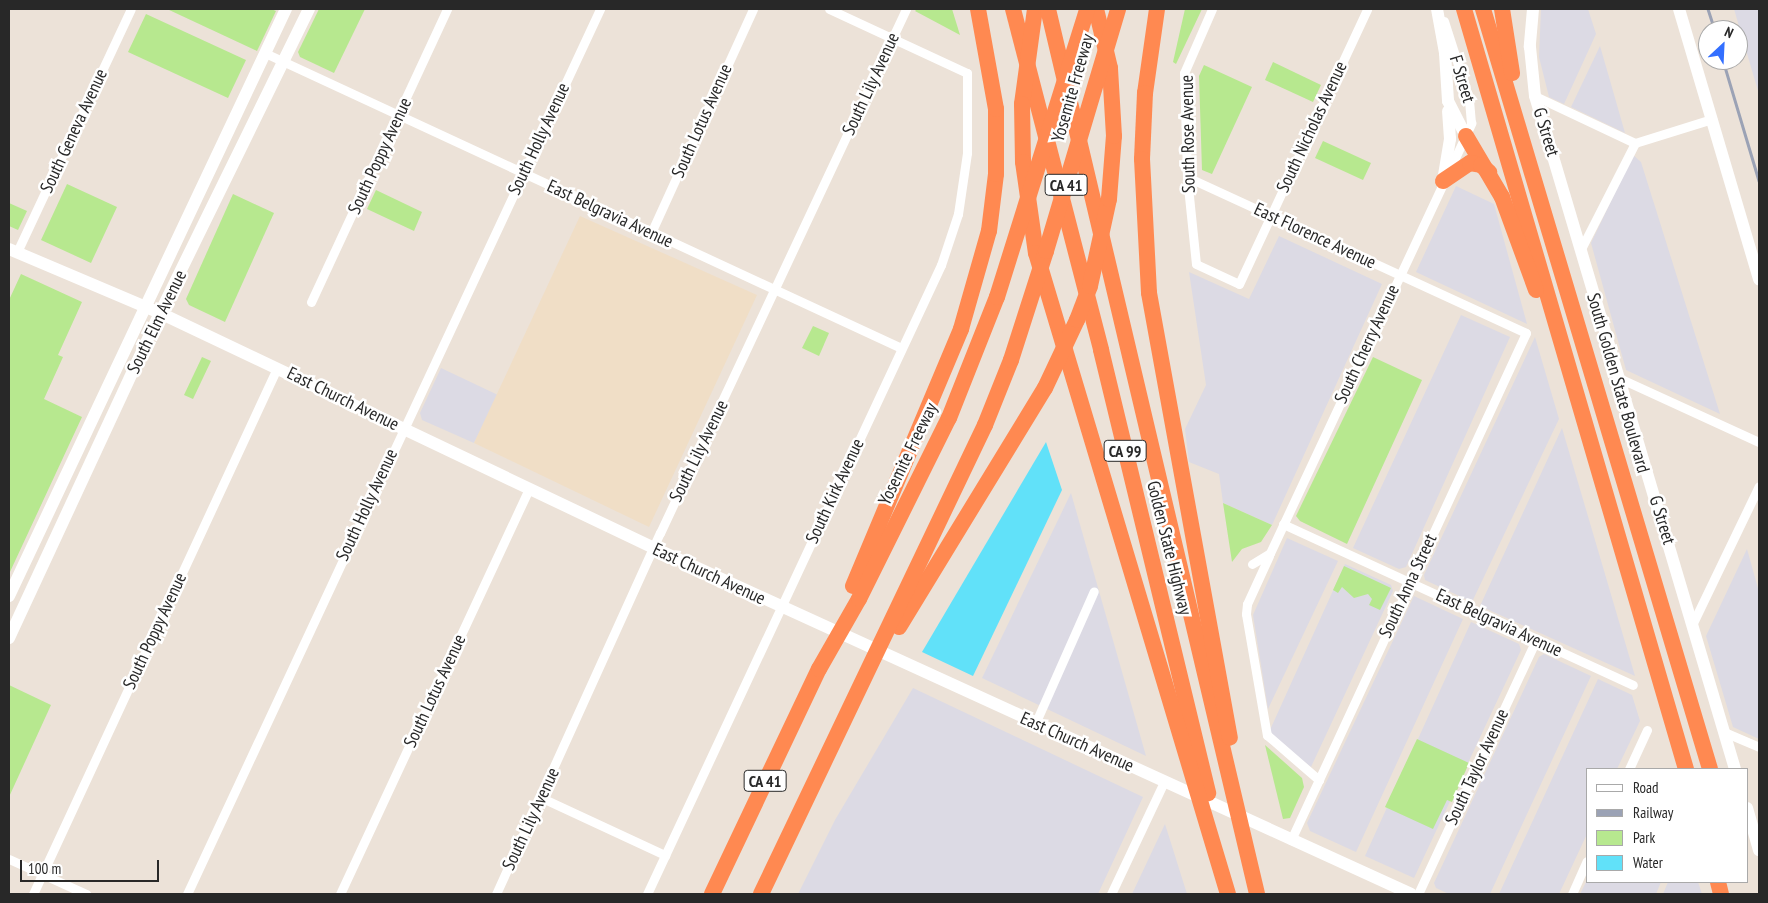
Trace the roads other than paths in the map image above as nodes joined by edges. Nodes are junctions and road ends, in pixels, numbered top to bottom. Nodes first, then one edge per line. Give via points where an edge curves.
1 (130, 9) edge
2 (286, 9) edge
3 (309, 9) edge
4 (447, 9) edge
5 (600, 9) edge
6 (753, 9) edge
7 (829, 9) edge
8 (906, 9) edge
9 (978, 9) edge
10 (1013, 9) edge
11 (1035, 9) edge
12 (1048, 9) edge
13 (1087, 9) edge
14 (1096, 9) edge
15 (1118, 9) edge
16 (1157, 9) edge
17 (1212, 9) edge
18 (1367, 9) edge
19 (1438, 9) edge
20 (1464, 9) edge
21 (1483, 9) edge
22 (1502, 9) edge
23 (1533, 9) edge
24 (1679, 9) edge
25 (892, 38) junction
26 (265, 53) junction
27 (283, 62) junction
28 (1535, 96) junction
29 (1448, 101) junction
30 (399, 116) junction
31 (1712, 119) junction
32 (1466, 136) junction
33 (1525, 142) junction
34 (1635, 143) junction
35 (1490, 172) junction
36 (523, 173) junction
37 (1187, 177) junction
38 (1443, 181) junction
39 (1271, 215) junction
40 (651, 233) junction
41 (1581, 249) junction
42 (13, 251) edge
43 (1196, 264) joint
44 (1757, 264) edge
45 (1399, 275) junction
46 (1759, 279) edge
47 (776, 291) junction
48 (311, 302) dead end
49 (144, 306) junction
50 (160, 313) junction
51 (1526, 333) joint
52 (901, 348) junction
53 (277, 368) junction
54 (1620, 378) junction
55 (403, 428) junction
56 (1759, 442) edge
57 (1596, 458) junction
58 (1759, 486) edge
59 (529, 488) junction
60 (1283, 524) junction
61 (654, 548) junction
62 (1270, 553) junction
63 (1252, 564) dead end
64 (1410, 582) junction
65 (1094, 591) dead end
66 (9, 596) edge
67 (854, 597) junction
68 (780, 607) junction
69 (901, 616) junction
70 (1692, 625) junction
71 (9, 638) edge
72 (1536, 640) junction
73 (1633, 685) dead end
74 (1035, 724) junction
75 (1647, 730) dead end
76 (1724, 732) junction
77 (1759, 747) edge
78 (1629, 768) edge
79 (1686, 768) edge
80 (1710, 768) edge
81 (1735, 768) edge
82 (1318, 780) junction
83 (1166, 782) junction
84 (542, 798) junction
85 (1748, 812) edge
86 (1291, 840) junction
87 (1759, 850) edge
88 (665, 856) junction
89 (9, 859) edge
90 (1586, 863) edge
91 (43, 874) junction
92 (33, 894) edge
93 (86, 894) edge
94 (187, 894) edge
95 (340, 894) edge
96 (496, 894) edge
97 (647, 894) edge
98 (712, 894) edge
99 (761, 894) edge
100 (1111, 894) edge
101 (1228, 894) edge
102 (1233, 894) edge
103 (1257, 894) edge
104 (1265, 894) edge
105 (1411, 894) edge
106 (1418, 894) edge
107 (1572, 894) edge

1 - 42 street, South Geneva Avenue
2 - 26 street, South Elm Avenue
3 - 27 street, South Elm Avenue
4 - 30 street, South Poppy Avenue
5 - 36 street, South Holly Avenue
6 - 40 street, South Lotus Avenue
7 - 25 street
8 - 25 street, South Lily Avenue
9 - 67 highway via 992,82 996,133 995,182 987,239 960,329
10 - 102 highway, Golden State Highway / CA 99
11 - 101 highway via 1022,104 1023,162 1036,253
12 - 103 highway, Golden State Highway / CA 99
13 - 67 highway, Yosemite Freeway / CA 41 via 997,297 949,418
14 - 69 highway via 1110,68 1114,110 1109,199 1093,273 1066,345 1028,416
15 - 69 highway, Yosemite Freeway / CA 41 via 1011,360
16 - 104 highway via 1145,93 1142,159 1149,293 1230,742
17 - 37 street, South Rose Avenue via 1184,73
18 - 39 street, South Nicholas Avenue
19 - 29 street, F Street
19 - 32 street, F Street via 1471,108 1471,123
20 - 57 highway
21 - 33 highway, South Golden State Boulevard
22 - 33 highway
23 - 28 street, G Street via 1530,47
24 - 31 street
25 - 47 street, South Lily Avenue
25 - 52 street, South Kirk Avenue via 967,73 967,154 958,214 941,265
26 - 27 street, East Belgravia Avenue
26 - 49 street, South Elm Avenue via 186,227
27 - 30 street, East Belgravia Avenue
27 - 50 street, South Elm Avenue
28 - 34 street
28 - 41 street, G Street
29 - 32 street, F Street
29 - 38 street via 1450,139
30 - 36 street, East Belgravia Avenue
30 - 48 street, South Poppy Avenue
31 - 34 street
31 - 44 street
32 - 35 highway
32 - 38 street, South Cherry Avenue
33 - 80 highway, South Golden State Boulevard
34 - 41 street
35 - 38 highway via 1481,165 1470,163
35 - 57 highway via 1502,197
36 - 40 street, East Belgravia Avenue
36 - 55 street, South Holly Avenue
37 - 39 street, East Florence Avenue
37 - 43 street, South Rose Avenue
38 - 45 street, South Cherry Avenue
39 - 43 street, South Nicholas Avenue via 1239,284
39 - 45 street, East Florence Avenue
40 - 47 street, East Belgravia Avenue
41 - 54 street, G Street
42 - 49 street, East Church Avenue
44 - 46 street
45 - 51 street, East Florence Avenue
45 - 60 street, South Cherry Avenue
47 - 52 street, East Belgravia Avenue
47 - 61 street, South Lily Avenue
49 - 50 street, East Church Avenue
49 - 66 street, South Elm Avenue
50 - 53 street, East Church Avenue
50 - 71 street, South Elm Avenue
51 - 64 street, South Anna Street
52 - 68 street, South Kirk Avenue
53 - 55 street, East Church Avenue
53 - 91 street, South Poppy Avenue
54 - 56 street
54 - 70 street, G Street
55 - 59 street, East Church Avenue
55 - 94 street, South Holly Avenue
57 - 79 highway
58 - 70 street
59 - 61 street, East Church Avenue
59 - 95 street, South Lotus Avenue
60 - 62 street, South Cherry Avenue
60 - 64 street, East Belgravia Avenue
61 - 68 street, East Church Avenue
61 - 84 street, South Lily Avenue
62 - 63 street
62 - 82 street, South Cherry Avenue via 1246,614 1267,735
64 - 72 street, East Belgravia Avenue
64 - 82 street, South Anna Street
65 - 74 street
67 - 98 highway, CA 41
68 - 74 street, East Church Avenue
68 - 88 street, South Kirk Avenue
69 - 99 highway, Yosemite Freeway / CA 41 via 860,687
70 - 76 street, G Street
72 - 73 street, East Belgravia Avenue
72 - 106 street, South Taylor Avenue
74 - 83 street, East Church Avenue
75 - 78 street
76 - 77 street
76 - 81 street, G Street
82 - 86 street, South Anna Street
83 - 86 street, East Church Avenue
83 - 100 street
84 - 88 street
84 - 96 street, South Lily Avenue
85 - 87 street
86 - 105 street, East Church Avenue
88 - 97 street, South Kirk Avenue
89 - 91 street
90 - 107 street
91 - 92 street, South Poppy Avenue
91 - 93 street

